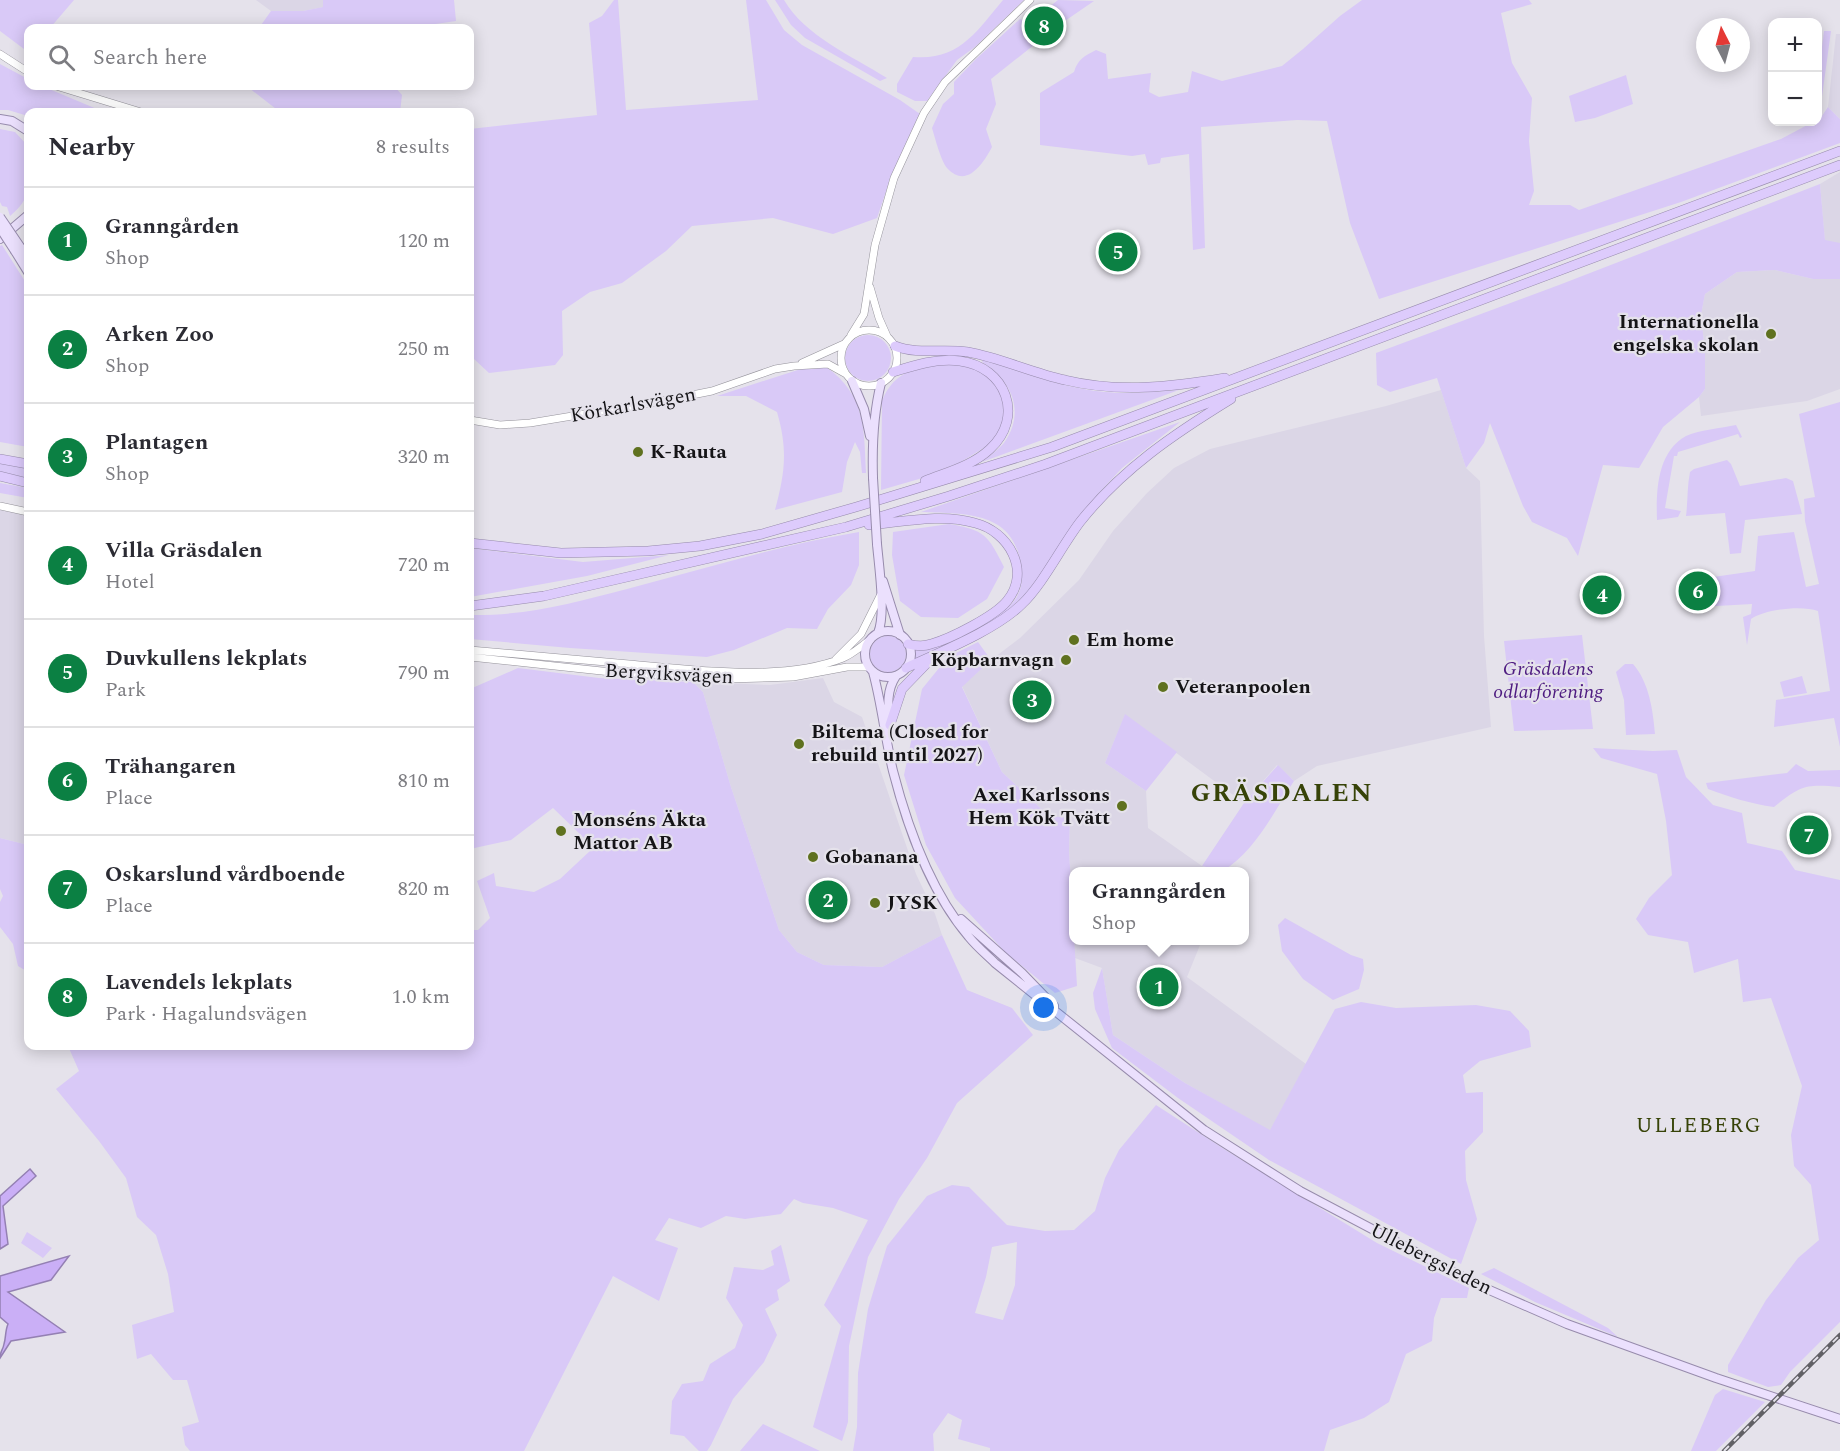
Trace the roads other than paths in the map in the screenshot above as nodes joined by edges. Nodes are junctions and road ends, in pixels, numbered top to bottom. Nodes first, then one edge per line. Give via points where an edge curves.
1 (1030, 0) edge
2 (0, 54) edge
3 (24, 69) edge
4 (68, 90) edge
5 (125, 108) edge
6 (0, 119) edge
7 (24, 128) edge
8 (1840, 151) edge
9 (1840, 165) edge
10 (0, 217) edge
11 (24, 218) edge
12 (0, 228) edge
13 (0, 239) edge
14 (18, 249) junction
15 (24, 254) edge
16 (24, 263) edge
17 (869, 283) junction
18 (851, 335) junction
19 (887, 336) junction
20 (844, 345) junction
21 (895, 346) junction
22 (794, 366) junction
23 (893, 372) junction
24 (1245, 375) junction
25 (849, 378) junction
26 (881, 384) junction
27 (1251, 387) junction
28 (474, 421) edge
29 (872, 442) junction
30 (0, 459) edge
31 (24, 463) edge
32 (0, 476) edge
33 (24, 482) edge
34 (0, 506) edge
35 (24, 511) edge
36 (843, 511) junction
37 (846, 527) junction
38 (474, 543) edge
39 (877, 548) junction
40 (880, 596) junction
41 (474, 605) edge
42 (878, 633) junction
43 (900, 635) junction
44 (870, 640) junction
45 (908, 645) junction
46 (474, 650) edge
47 (938, 652) junction
48 (474, 657) edge
49 (832, 662) junction
50 (906, 668) junction
51 (871, 670) junction
52 (896, 676) junction
53 (890, 725) junction
54 (889, 751) junction
55 (1840, 1419) edge

1 - 17 street via 951,77 924,113 894,178 880,222
2 - 3 street
4 - 5 street
6 - 7 main road
8 - 24 highway
9 - 27 highway
10 - 14 main road, bridge
11 - 13 main road
12 - 14 main road, bridge
14 - 15 main road
14 - 16 main road
17 - 18 street via 864,314
17 - 19 street
18 - 19 street via 869,329
18 - 20 street
19 - 21 street
20 - 22 street, Körkarlsvägen
20 - 25 street via 840,360
21 - 23 street via 897,364
21 - 24 highway via 915,351 969,352 1064,380 1105,387 1147,388
22 - 25 street, Körkarlsvägen via 828,364
22 - 28 street, Körkarlsvägen via 712,391 657,402 530,423 500,425
23 - 26 street
23 - 36 highway via 938,360 981,367 994,376 1006,397 1007,423 999,440 970,464
24 - 36 highway via 1052,447
25 - 26 street via 866,386
25 - 29 main road via 864,409
26 - 29 main road
27 - 37 highway via 1046,464
27 - 47 highway via 1170,438 1124,474 1080,523 1022,604 1003,619
29 - 39 main road, bridge
30 - 31 highway
32 - 33 highway
34 - 35 street
36 - 38 highway via 762,534 648,551 561,553
37 - 41 highway via 555,594
37 - 45 highway via 962,520 996,532 1011,548 1017,577 1007,601 952,636 924,646
39 - 40 main road
39 - 43 main road
40 - 42 main road via 882,620
40 - 49 street via 861,634
42 - 43 main road
42 - 44 main road
43 - 45 main road
44 - 49 street, Bergviksvägen via 849,656
44 - 51 main road via 864,654
45 - 50 main road via 910,657
46 - 49 street, Bergviksvägen via 733,672
47 - 50 highway
47 - 53 highway via 902,689
48 - 51 street, Bergviksvägen via 728,679 794,677 847,667
50 - 52 main road
51 - 52 main road via 884,677
51 - 54 main road, Ullebergsleden
52 - 53 main road, Ullebergsleden via 888,694
53 - 54 main road, Ullebergsleden
54 - 55 main road, Ullebergsleden via 926,870 949,909 978,946 1204,1130 1300,1191 1478,1285 1568,1324

